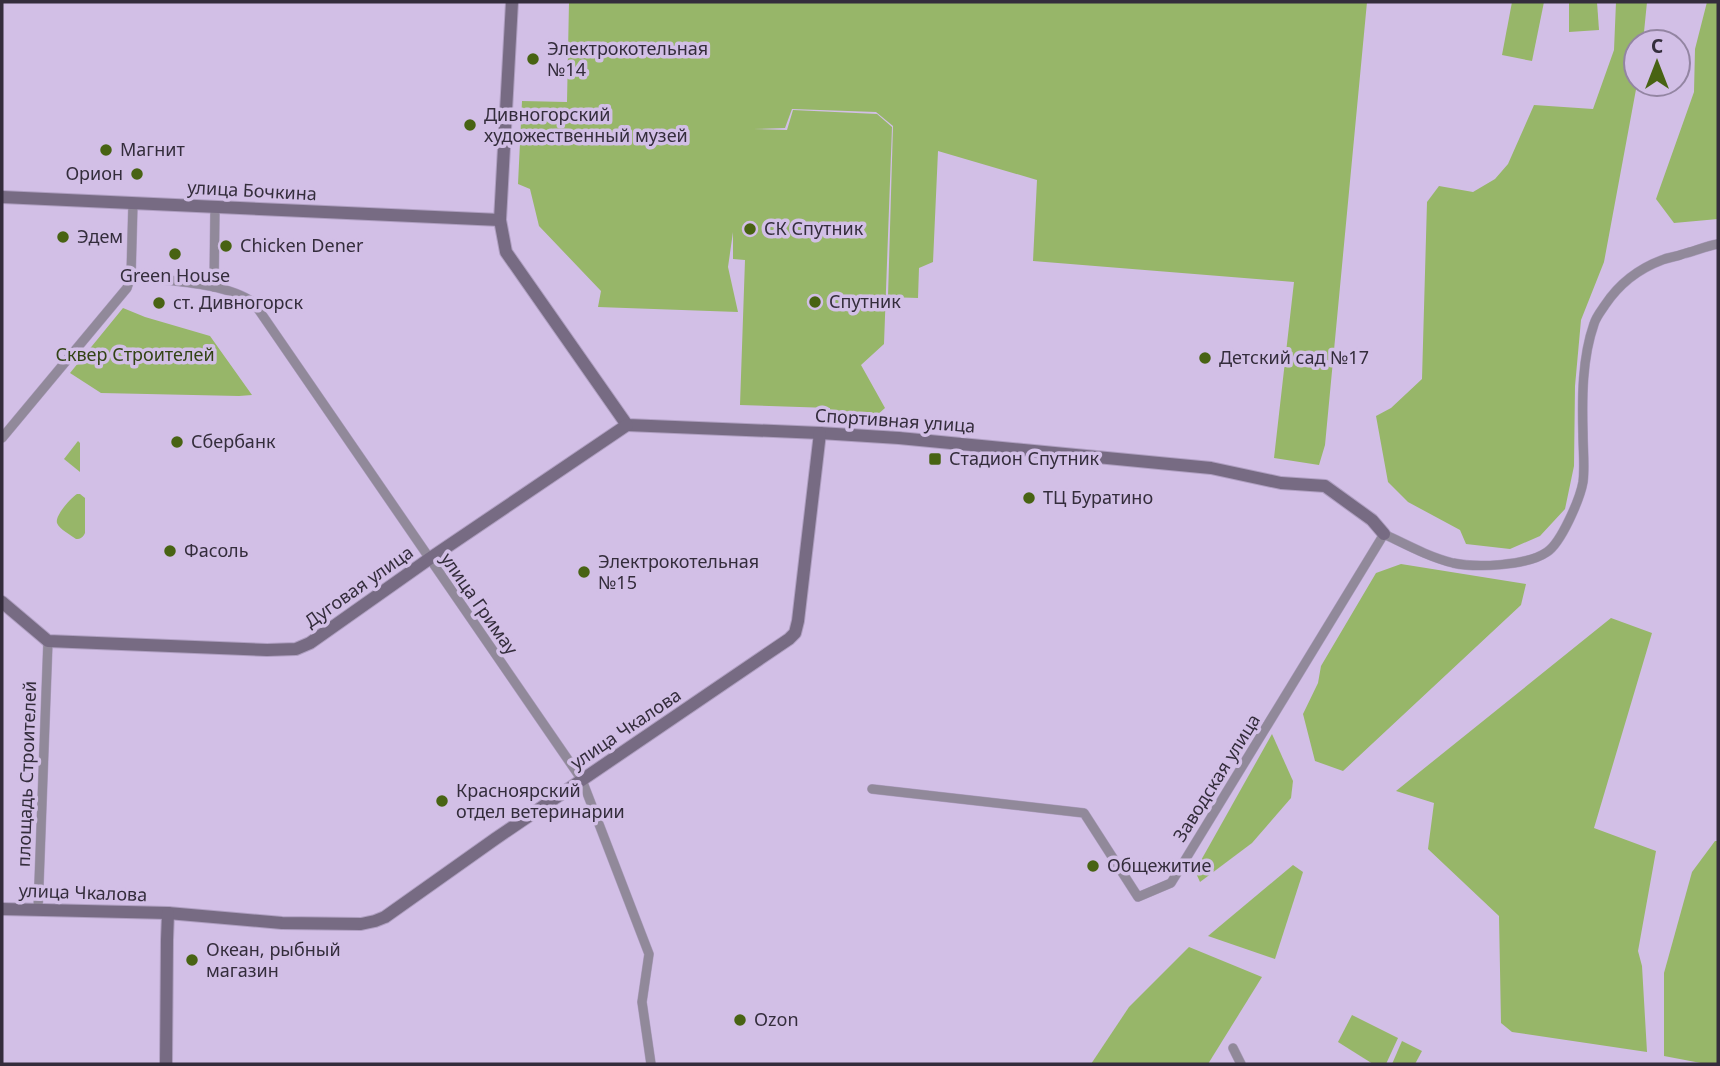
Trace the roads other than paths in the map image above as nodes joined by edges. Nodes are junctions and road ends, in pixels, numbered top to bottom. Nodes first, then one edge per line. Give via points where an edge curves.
1 (512, 2) edge
2 (2, 197) edge
3 (134, 203) junction
4 (215, 206) junction
5 (500, 220) junction
6 (1718, 244) edge
7 (131, 276) junction
8 (214, 287) junction
9 (626, 425) junction
10 (820, 433) junction
11 (2, 439) edge
12 (1384, 534) junction
13 (429, 559) junction
14 (2, 602) edge
15 (48, 640) junction
16 (582, 780) junction
17 (872, 789) dead end
18 (2, 909) edge
19 (38, 910) junction
20 (168, 914) junction
21 (1233, 1048) dead end
22 (166, 1064) edge
23 (651, 1064) edge
24 (1241, 1064) edge

1 - 5 main road
2 - 3 main road, улица Бочкина
3 - 4 main road, улица Бочкина
3 - 7 street
4 - 5 main road, улица Бочкина
4 - 8 street
5 - 9 main road via 506,252
6 - 12 street via 1646,267 1619,287 1594,322 1584,378 1583,480 1579,499 1549,551 1527,561 1455,563
7 - 8 street, улица Гримау
7 - 11 street via 127,288
8 - 13 street, улица Гримау via 244,295 254,303
9 - 10 main road, Спортивная улица
9 - 13 main road, Дуговая улица
10 - 12 main road, Спортивная улица via 1211,468 1281,483 1325,486
10 - 16 main road, улица Чкалова via 795,632
12 - 17 street, Заводская улица via 1171,883 1138,897 1084,813
13 - 15 main road, Дуговая улица via 296,649
13 - 16 street, улица Гримау
14 - 15 main road
15 - 19 street, площадь Строителей
16 - 20 main road, улица Чкалова via 375,921 282,923
16 - 23 street, улица Гримау via 649,954 642,1002
18 - 19 main road, улица Чкалова
19 - 20 main road, улица Чкалова
20 - 22 main road
21 - 24 street

